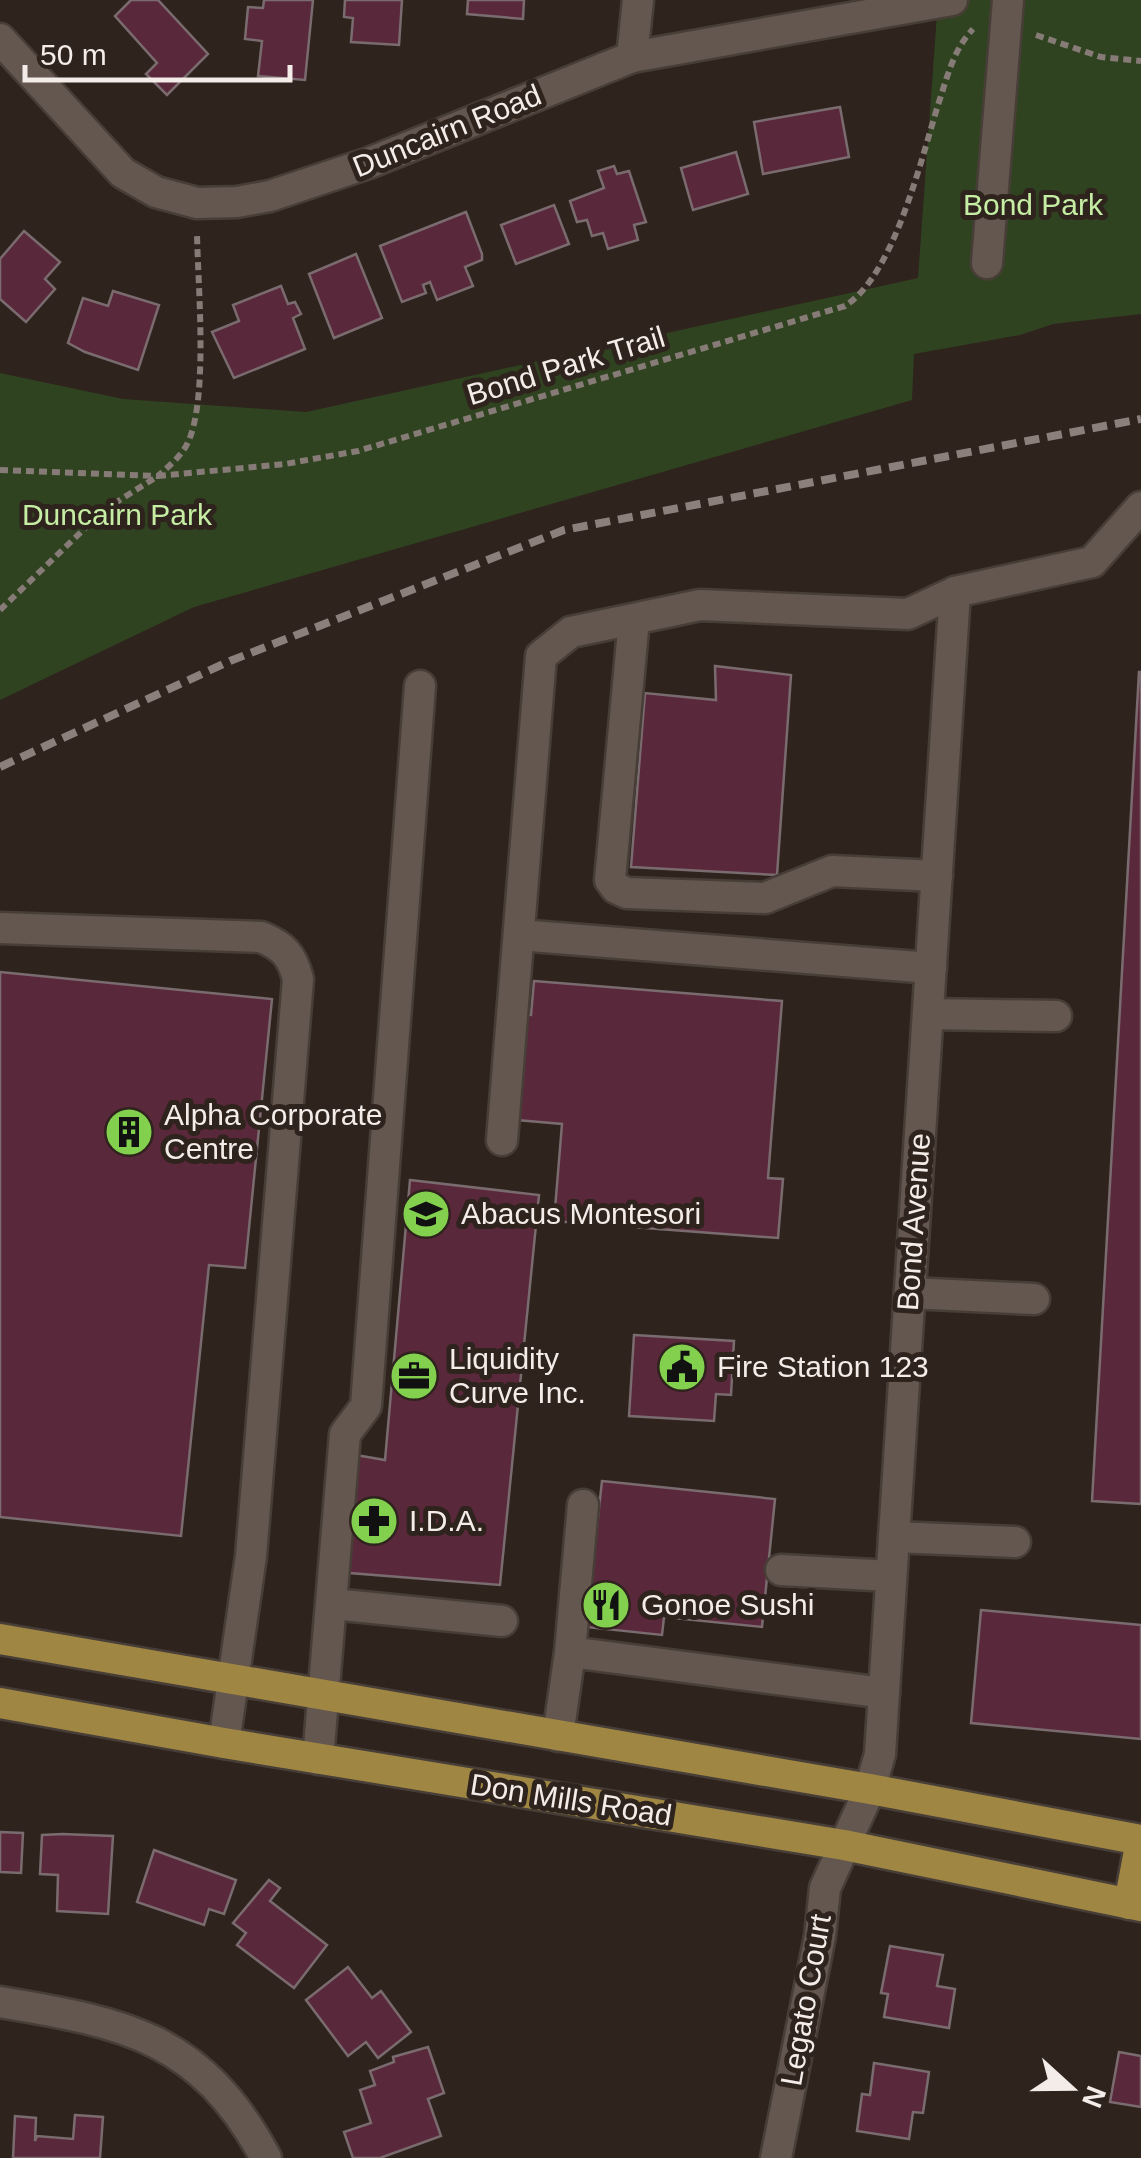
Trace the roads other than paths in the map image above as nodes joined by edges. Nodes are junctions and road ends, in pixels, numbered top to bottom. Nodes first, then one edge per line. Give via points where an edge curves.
1 (638, 0) edge
2 (952, 0) edge
3 (997, 16) edge
4 (0, 39) edge
5 (632, 57) junction
6 (986, 263) dead end
7 (1141, 508) edge
8 (956, 592) junction
9 (634, 619) junction
10 (420, 686) dead end
11 (937, 876) junction
12 (0, 928) edge
13 (518, 936) junction
14 (931, 968) junction
15 (928, 1014) junction
16 (1056, 1016) dead end
17 (502, 1140) dead end
18 (910, 1293) junction
19 (1034, 1299) dead end
20 (582, 1505) dead end
21 (894, 1536) junction
22 (1015, 1542) dead end
23 (781, 1570) dead end
24 (891, 1576) junction
25 (333, 1604) junction
26 (502, 1621) dead end
27 (0, 1639) edge
28 (570, 1652) junction
29 (234, 1680) junction
30 (884, 1693) junction
31 (326, 1695) junction
32 (0, 1703) edge
33 (558, 1736) junction
34 (224, 1743) junction
35 (318, 1759) junction
36 (870, 1789) junction
37 (1141, 1840) edge
38 (844, 1845) junction
39 (1135, 1905) edge
40 (0, 2002) edge
41 (266, 2158) edge
42 (776, 2158) edge

1 - 5 street
2 - 5 street, Duncairn Road
3 - 6 street
4 - 5 street, Duncairn Road via 123,173 156,192 197,203 270,196 339,173
7 - 8 street via 1092,562
8 - 9 street via 908,614 700,604
8 - 11 street, Bond Avenue
9 - 11 street via 610,880 616,888 628,894 765,898 832,871
9 - 13 street via 572,632 542,656
10 - 25 street via 366,1406 345,1434
11 - 14 street, Bond Avenue
12 - 29 street via 261,937 293,959 298,979 274,1284
13 - 14 street
13 - 17 street
14 - 15 street, Bond Avenue
15 - 16 street
15 - 18 street, Bond Avenue
18 - 19 street
18 - 21 street, Bond Avenue
20 - 28 street
21 - 22 street
21 - 24 street, Bond Avenue
23 - 24 street
24 - 30 street, Bond Avenue
25 - 26 street
25 - 31 street
27 - 29 main road, Don Mills Road
28 - 30 street
28 - 33 street
29 - 31 main road, Don Mills Road
29 - 34 street
30 - 36 street, Bond Avenue
31 - 33 main road, Don Mills Road
31 - 35 street
32 - 34 main road, Don Mills Road
33 - 36 main road, Don Mills Road
34 - 35 main road, Don Mills Road
35 - 38 main road, Don Mills Road
36 - 37 main road, Don Mills Road
36 - 38 street, Bond Avenue
37 - 39 main road
38 - 39 main road, Don Mills Road
38 - 42 street, Legato Court via 825,1888
40 - 41 street via 122,2026 161,2042 221,2089

